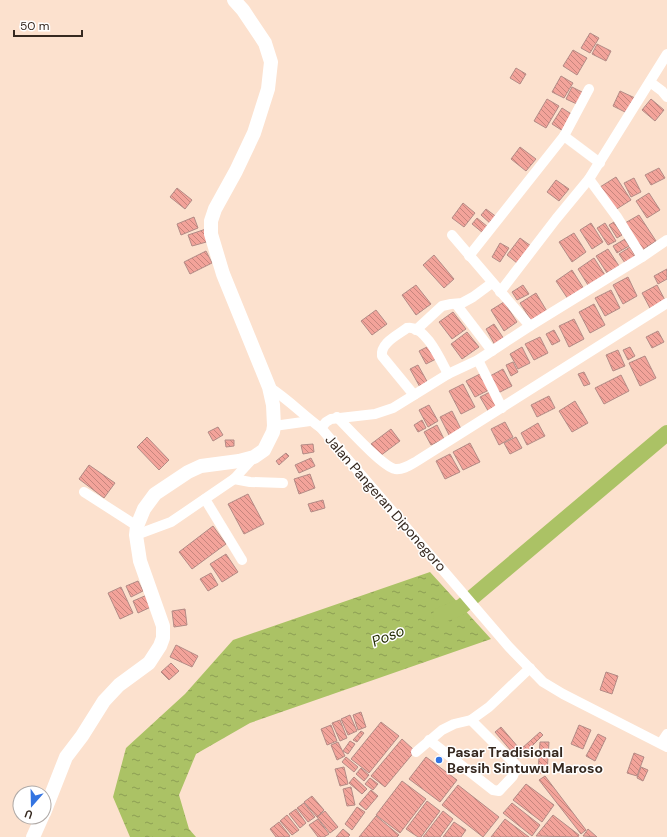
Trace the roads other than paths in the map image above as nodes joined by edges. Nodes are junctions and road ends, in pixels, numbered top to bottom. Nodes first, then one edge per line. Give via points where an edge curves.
1 (234, 0) edge
2 (667, 54) edge
3 (650, 82) junction
4 (589, 89) dead end
5 (667, 97) edge
6 (564, 136) junction
7 (600, 163) junction
8 (589, 179) junction
9 (452, 236) dead end
10 (667, 240) edge
11 (469, 256) junction
12 (642, 257) junction
13 (492, 283) junction
14 (500, 292) junction
15 (667, 303) edge
16 (456, 304) junction
17 (530, 326) junction
18 (416, 330) junction
19 (492, 350) junction
20 (478, 360) junction
21 (448, 374) junction
22 (269, 387) junction
23 (414, 395) junction
24 (502, 408) junction
25 (337, 418) junction
26 (310, 421) junction
27 (274, 426) junction
28 (321, 428) junction
29 (254, 457) junction
30 (234, 479) junction
31 (283, 483) dead end
32 (84, 492) dead end
33 (205, 499) junction
34 (136, 530) junction
35 (242, 560) dead end
36 (530, 668) junction
37 (471, 720) junction
38 (667, 734) edge
39 (429, 740) junction
40 (664, 745) edge
41 (416, 752) dead end
42 (52, 793) edge
43 (38, 825) edge
44 (33, 837) edge

1 - 22 highway via 265,43 271,62 268,89 256,127 215,209 211,221 211,234 224,274
2 - 3 street
3 - 5 street
3 - 7 street
4 - 6 street
6 - 7 street
6 - 11 street
7 - 8 street
8 - 12 street
8 - 14 street
9 - 11 street
10 - 12 street, Jalan Pangeran Diponegoro
11 - 13 street
12 - 17 street, Jalan Pangeran Diponegoro
13 - 14 street
13 - 16 street via 473,297
14 - 17 street
15 - 24 street
16 - 18 street via 442,306
16 - 19 street
17 - 19 street, Jalan Pangeran Diponegoro
18 - 21 street via 429,341
18 - 23 street via 407,328 384,346 382,352 382,356
19 - 20 street, Jalan Pangeran Diponegoro
20 - 21 street, Jalan Pangeran Diponegoro
20 - 24 street
21 - 23 street, Jalan Pangeran Diponegoro
22 - 26 street
22 - 27 highway
23 - 25 street, Jalan Pangeran Diponegoro via 393,408 375,414
24 - 25 street via 400,469 388,466
25 - 28 street, Jalan Pangeran Diponegoro via 326,422
26 - 27 street
26 - 28 street
27 - 29 highway via 264,450
28 - 36 street, Jalan Pangeran Diponegoro via 509,647
29 - 30 street
29 - 34 highway via 201,466 188,472 156,494 144,509
30 - 31 street
30 - 33 street
32 - 34 street
33 - 34 street via 171,522
33 - 35 street
34 - 42 highway via 140,562 163,626 163,638 149,663 119,685 104,701 66,757
36 - 37 street via 489,707
36 - 40 street, Jalan Pangeran Diponegoro via 553,689
37 - 39 street via 448,727
37 - 39 street via 517,766 514,776 499,791 493,790
38 - 40 street
39 - 41 street
43 - 44 highway

